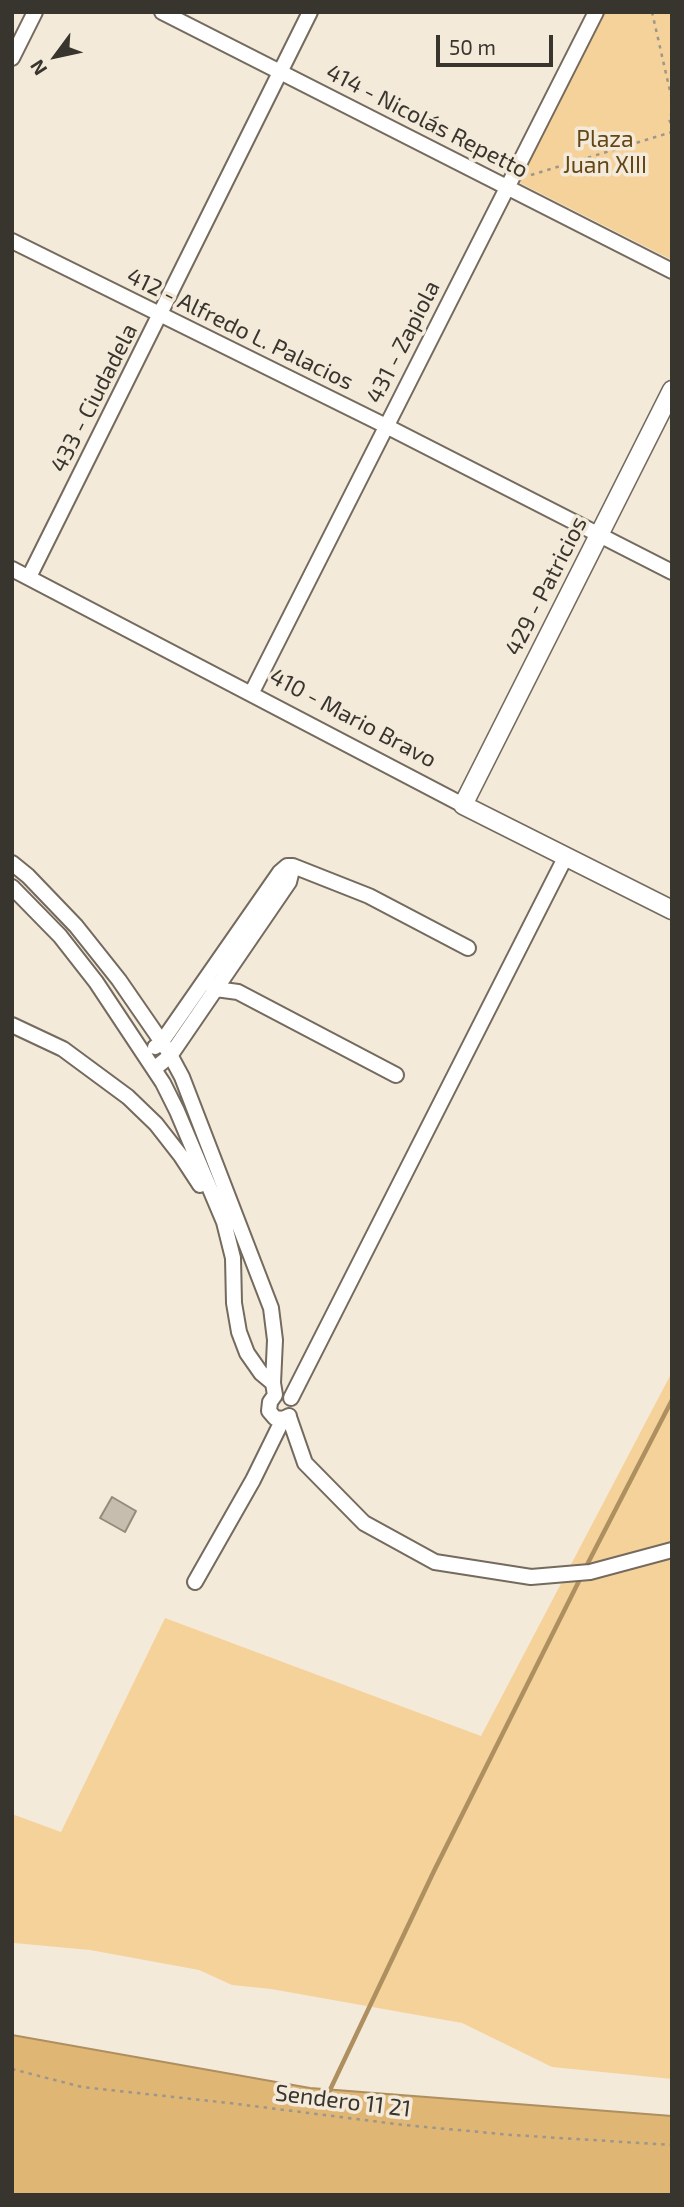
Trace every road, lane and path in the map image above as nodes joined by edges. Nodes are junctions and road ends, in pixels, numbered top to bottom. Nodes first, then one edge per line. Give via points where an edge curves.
1 (35, 12) edge
2 (162, 12) edge
3 (310, 12) edge
4 (596, 12) edge
5 (652, 12) edge
6 (12, 58) edge
7 (280, 72) junction
8 (672, 100) edge
9 (672, 112) edge
10 (672, 127) edge
11 (672, 132) edge
12 (508, 185) junction
13 (12, 241) edge
14 (672, 271) edge
15 (161, 315) junction
16 (672, 390) edge
17 (386, 426) junction
18 (599, 535) junction
19 (12, 569) edge
20 (672, 572) edge
21 (29, 577) junction
22 (252, 692) junction
23 (463, 804) junction
24 (566, 856) junction
25 (12, 863) edge
26 (12, 887) edge
27 (672, 910) edge
28 (468, 948) dead end
29 (211, 984) junction
30 (12, 1025) edge
31 (161, 1042) junction
32 (145, 1054) junction
33 (170, 1056) junction
34 (154, 1069) junction
35 (396, 1074) dead end
36 (230, 1221) junction
37 (274, 1389) junction
38 (291, 1398) junction
39 (286, 1418) junction
40 (672, 1550) edge
41 (195, 1582) dead end
42 (12, 2069) edge
43 (672, 2145) edge

1 - 6 street
2 - 7 street, 414 - Nicolás Repetto
3 - 7 street, 433 - Ciudadela
4 - 12 street, 431 - Zapiola
5 - 8 path
7 - 12 street, 414 - Nicolás Repetto
7 - 15 street, 433 - Ciudadela
9 - 10 path
11 - 12 path
12 - 14 street, 414 - Nicolás Repetto
12 - 17 street, 431 - Zapiola
13 - 15 street, 412 - Alfredo L. Palacios
15 - 17 street, 412 - Alfredo L. Palacios
15 - 21 street, 433 - Ciudadela
16 - 18 street, 429 - Patricios
17 - 18 street, 412 - Alfredo L. Palacios
17 - 22 street, 431 - Zapiola
18 - 20 street, 412 - Alfredo L. Palacios
18 - 23 street, 429 - Patricios
19 - 21 street, 410 - Mario Bravo
21 - 22 street, 410 - Mario Bravo
22 - 23 street, 410 - Mario Bravo
23 - 24 street, 410 - Mario Bravo
24 - 27 street, 410 - Mario Bravo
24 - 38 street
25 - 31 street via 76,926
26 - 32 street via 60,936
28 - 29 street via 369,896 287,866
29 - 31 street
29 - 33 street
29 - 35 street via 238,992
30 - 36 street via 63,1049 128,1097 156,1124
31 - 32 street
31 - 33 street
32 - 34 street
33 - 34 street
33 - 36 street via 182,1077
34 - 36 street
36 - 37 street via 271,1308
36 - 37 street via 239,1332 247,1353
37 - 38 street
37 - 39 street via 270,1411 275,1418
38 - 39 street via 294,1409
39 - 40 street via 304,1463 364,1523 435,1563 531,1577 584,1572
39 - 41 street
42 - 43 path, Sendero 11 21 via 82,2087 318,2115 512,2135

